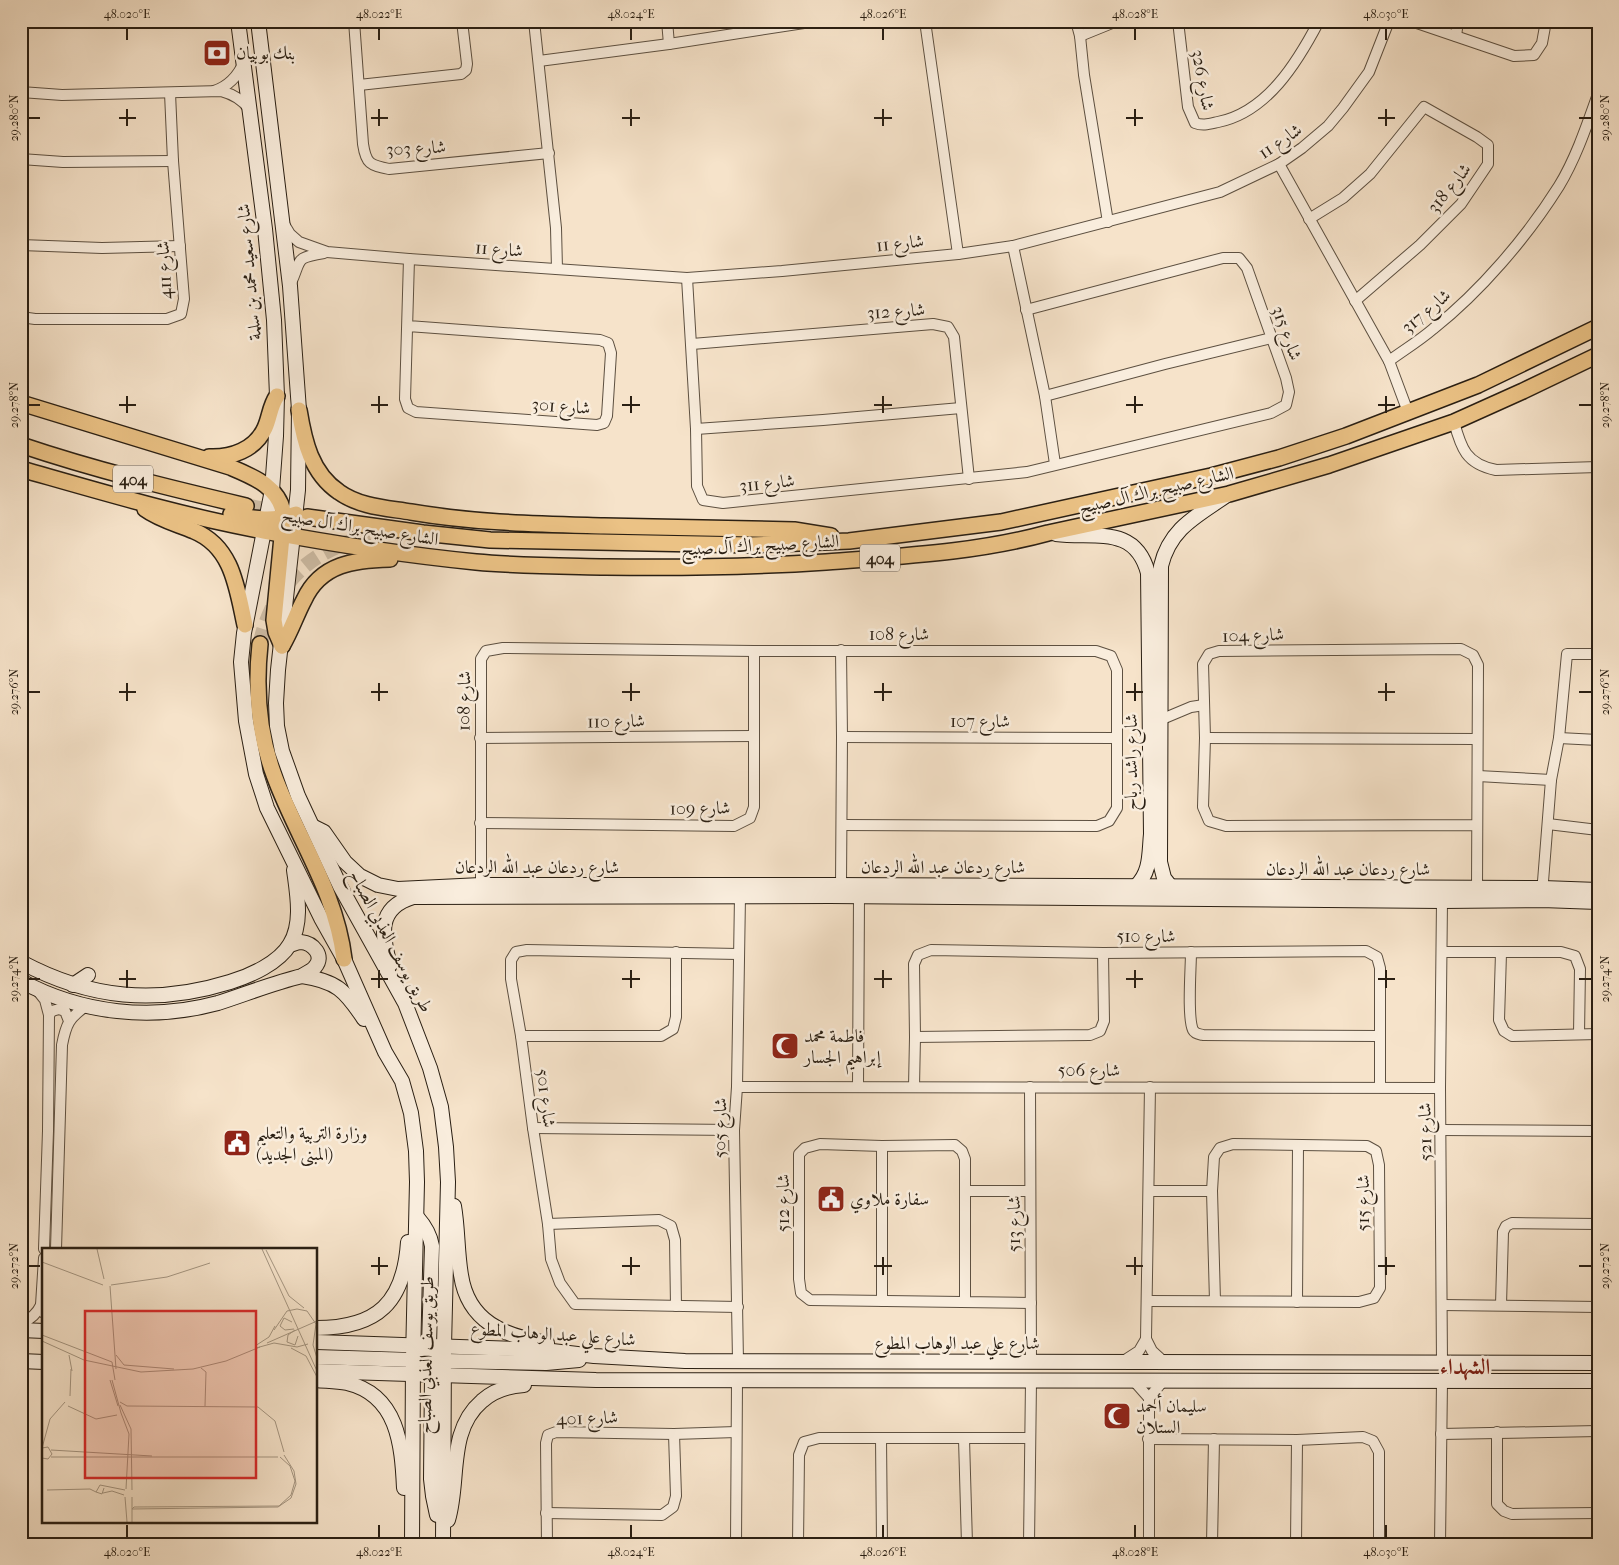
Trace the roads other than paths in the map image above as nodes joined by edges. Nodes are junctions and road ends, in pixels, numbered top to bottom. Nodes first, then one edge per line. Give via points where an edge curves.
1 (238, 21) edge
2 (258, 21) edge
3 (354, 21) edge
4 (462, 21) edge
5 (534, 21) edge
6 (667, 21) edge
7 (817, 21) edge
8 (925, 21) edge
9 (1076, 21) edge
10 (1117, 21) edge
11 (1178, 21) edge
12 (1319, 21) edge
13 (1389, 21) edge
14 (1411, 21) edge
15 (1458, 21) edge
16 (1546, 21) edge
17 (1080, 36) junction
18 (1456, 36) junction
19 (669, 44) junction
20 (540, 61) junction
21 (244, 62) junction
22 (359, 85) junction
23 (213, 91) junction
24 (21, 92) edge
25 (170, 93) junction
26 (1598, 94) edge
27 (250, 111) junction
28 (549, 152) junction
29 (21, 159) edge
30 (173, 161) junction
31 (1279, 164) junction
32 (282, 220) junction
33 (1309, 220) junction
34 (1108, 222) junction
35 (21, 244) edge
36 (180, 246) junction
37 (1013, 246) junction
38 (327, 252) junction
39 (958, 254) junction
40 (409, 259) junction
41 (557, 269) junction
42 (687, 278) junction
43 (290, 286) junction
44 (1355, 301) junction
45 (1026, 310) junction
46 (21, 317) edge
47 (408, 326) junction
48 (1598, 327) edge
49 (1271, 338) junction
50 (692, 344) junction
51 (1598, 355) edge
52 (1389, 361) junction
53 (277, 396) junction
54 (1044, 396) junction
55 (21, 403) edge
56 (961, 408) junction
57 (299, 410) junction
58 (1408, 412) junction
59 (1454, 422) junction
60 (696, 429) junction
61 (21, 445) edge
62 (200, 457) junction
63 (1055, 464) junction
64 (1598, 467) edge
65 (21, 469) edge
66 (969, 479) junction
67 (272, 490) junction
68 (1229, 494) junction
69 (136, 502) junction
70 (246, 506) tunnel mouth
71 (296, 516) junction
72 (266, 525) junction
73 (1048, 533) junction
74 (288, 535) junction
75 (370, 536) tunnel mouth
76 (849, 541) junction
77 (697, 544) junction
78 (423, 556) junction
79 (245, 625) junction
80 (260, 644) tunnel mouth
81 (282, 646) junction
82 (841, 650) junction
83 (754, 651) junction
84 (1598, 654) edge
85 (1204, 705) junction
86 (1160, 720) junction
87 (753, 736) junction
88 (842, 737) junction
89 (480, 738) junction
90 (1117, 738) junction
91 (1205, 738) junction
92 (1559, 738) junction
93 (1477, 739) junction
94 (1598, 740) edge
95 (1478, 776) junction
96 (1551, 780) junction
97 (480, 823) junction
98 (1548, 824) junction
99 (842, 825) junction
100 (1476, 825) junction
101 (313, 827) junction
102 (1598, 830) edge
103 (292, 857) junction
104 (1154, 862) junction
105 (481, 885) junction
106 (841, 885) junction
107 (1136, 886) junction
108 (1171, 886) junction
109 (1477, 888) junction
110 (398, 889) junction
111 (1598, 890) edge
112 (633, 891) junction
113 (959, 891) junction
114 (1030, 892) junction
115 (1542, 894) junction
116 (740, 896) junction
117 (859, 896) junction
118 (1442, 901) junction
119 (1598, 902) edge
120 (399, 904) junction
121 (290, 945) junction
122 (676, 952) junction
123 (1103, 952) junction
124 (1191, 952) junction
125 (1442, 952) junction
126 (1501, 953) junction
127 (738, 954) junction
128 (344, 959) junction
129 (21, 962) edge
130 (88, 975) dead end
131 (302, 976) junction
132 (21, 981) edge
133 (73, 985) junction
134 (37, 990) junction
135 (405, 1003) junction
136 (86, 1006) junction
137 (49, 1015) junction
138 (69, 1021) junction
139 (1579, 1034) junction
140 (1598, 1034) edge
141 (522, 1036) junction
142 (1379, 1036) junction
143 (915, 1037) junction
144 (385, 1052) junction
145 (737, 1087) junction
146 (858, 1087) junction
147 (914, 1087) junction
148 (1030, 1087) junction
149 (1150, 1087) junction
150 (1380, 1087) junction
151 (1440, 1088) junction
152 (533, 1128) junction
153 (734, 1130) junction
154 (1441, 1130) junction
155 (1598, 1131) edge
156 (1298, 1144) junction
157 (882, 1146) junction
158 (417, 1182) junction
159 (448, 1182) junction
160 (965, 1191) junction
161 (1030, 1191) junction
162 (1149, 1191) junction
163 (1212, 1191) junction
164 (417, 1217) junction
165 (548, 1224) junction
166 (1598, 1224) edge
167 (44, 1248) edge
168 (56, 1248) edge
169 (882, 1301) junction
170 (1148, 1301) junction
171 (1215, 1301) junction
172 (965, 1302) junction
173 (1297, 1302) junction
174 (1031, 1303) junction
175 (1501, 1305) junction
176 (676, 1306) junction
177 (1442, 1306) junction
178 (738, 1307) junction
179 (1598, 1307) edge
180 (42, 1309) edge
181 (21, 1324) edge
182 (318, 1328) edge
183 (21, 1330) edge
184 (42, 1331) edge
185 (1146, 1339) junction
186 (318, 1342) edge
187 (414, 1345) junction
188 (444, 1346) junction
189 (594, 1356) junction
190 (318, 1357) edge
191 (631, 1359) junction
192 (21, 1361) edge
193 (738, 1361) junction
194 (42, 1362) edge
195 (431, 1362) junction
196 (1031, 1362) junction
197 (1122, 1362) junction
198 (1164, 1362) junction
199 (1317, 1362) junction
200 (1442, 1363) junction
201 (1598, 1363) edge
202 (318, 1371) edge
203 (414, 1375) junction
204 (318, 1380) edge
205 (596, 1380) junction
206 (1241, 1380) junction
207 (737, 1381) junction
208 (1031, 1381) junction
209 (1134, 1381) junction
210 (1163, 1381) junction
211 (1442, 1381) junction
212 (1598, 1382) edge
213 (1149, 1398) junction
214 (736, 1432) junction
215 (1497, 1432) junction
216 (1598, 1432) edge
217 (674, 1434) junction
218 (1441, 1434) junction
219 (880, 1438) junction
220 (1030, 1438) junction
221 (964, 1439) junction
222 (1148, 1439) junction
223 (1214, 1439) junction
224 (1296, 1440) junction
225 (546, 1513) junction
226 (1598, 1513) edge
227 (443, 1535) edge
228 (410, 1544) edge
229 (547, 1544) edge
230 (736, 1544) edge
231 (798, 1544) edge
232 (882, 1544) edge
233 (966, 1544) edge
234 (1029, 1544) edge
235 (1149, 1544) edge
236 (1212, 1544) edge
237 (1296, 1544) edge
238 (1379, 1544) edge
239 (1440, 1544) edge

1 - 21 street, شارع سعيد محمد بن سلمة
2 - 32 street, شارع سعيد محمد بن سلمة
3 - 22 street, شارع 303
4 - 22 street via 468,64 462,74
5 - 20 street
6 - 19 street
7 - 19 street
8 - 39 street
9 - 17 street
10 - 17 street
11 - 12 street, شارع 326 via 1188,108 1195,123 1202,126 1229,120 1257,104 1294,66
13 - 31 street, شارع 11 via 1369,72 1343,108 1328,126
14 - 18 street
15 - 18 street
16 - 18 street via 1542,43 1534,55 1514,56
17 - 34 street
19 - 20 street
20 - 28 street
21 - 23 street via 230,82
21 - 27 street, شارع سعيد محمد بن سلمة
22 - 28 street, شارع 303 via 365,157 372,166 389,169
23 - 25 street
23 - 27 street via 228,92
24 - 25 street via 59,95
25 - 30 street, شارع 411
26 - 52 street, شارع 317 via 1559,185 1518,242 1486,281 1434,329
27 - 53 street, شارع سعيد محمد بن سلمة via 271,283
28 - 41 street
29 - 30 street
30 - 36 street, شارع 411
31 - 33 street
31 - 34 street, شارع 11 via 1220,192
32 - 38 street, شارع 11 via 299,242
32 - 43 street, شارع سعيد محمد بن سلمة
33 - 44 street
33 - 44 street, شارع 318 via 1343,198 1370,174 1424,107 1488,145 1488,164 1461,204 1420,245
34 - 37 street, شارع 11
35 - 36 street via 102,248
36 - 46 street, شارع 411 via 184,299 181,314 167,319
37 - 39 street, شارع 11
37 - 45 street
38 - 40 street, شارع 11
38 - 43 street, شارع 11 via 301,259
39 - 42 street, شارع 11
40 - 41 street, شارع 11
40 - 47 street, شارع 301
41 - 42 street, شارع 11
42 - 50 street, شارع 311
43 - 57 street, شارع سعيد محمد بن سلمة
44 - 52 street
45 - 49 street, شارع 315 via 1223,258 1239,258 1247,268
45 - 54 street
47 - 47 street, شارع 301 via 405,399 412,411 596,426 604,423 611,352 608,343
48 - 58 main road, الشارع صبيح براك آل صبيح / 404 via 1478,385
49 - 54 street
49 - 63 street, شارع 315 via 1286,378 1289,392 1286,405 1271,413
50 - 56 street, شارع 312 via 933,324 948,327 954,337
50 - 60 street, شارع 311
51 - 59 main road, الشارع صبيح براك آل صبيح / 404
52 - 58 street
53 - 62 main road via 263,432 251,446 224,457
53 - 67 street, شارع سعيد محمد بن سلمة
54 - 63 street
55 - 62 main road
56 - 60 street
56 - 66 street, شارع 312
57 - 71 street, شارع سعيد محمد بن سلمة
57 - 76 main road via 305,443 319,473 344,496 368,505 508,524 794,530
58 - 76 main road, الشارع صبيح براك آل صبيح / 404 via 1279,458 1202,478 1002,522
59 - 64 street via 1464,452 1486,468
59 - 68 main road, الشارع صبيح براك آل صبيح / 404 via 1329,465
60 - 66 street, شارع 311 via 697,486 703,500 723,503
61 - 70 main road, 404 via 142,482
62 - 67 main road via 253,477
63 - 66 street, شارع 311 via 1027,472
65 - 69 main road, 404
67 - 71 main road
67 - 72 street, شارع سعيد محمد بن سلمة
68 - 73 main road, الشارع صبيح براك آل صبيح / 404
68 - 86 street, شارع راشد رباح via 1182,527 1164,555 1160,574
69 - 72 main road, الشارع صبيح براك آل صبيح / 404
69 - 79 main road via 154,515 203,535 218,547 235,577
71 - 72 main road, الشارع صبيح براك آل صبيح
71 - 74 main road
71 - 77 main road, الشارع صبيح براك آل صبيح / 404 via 490,540
72 - 74 main road, الشارع صبيح براك آل صبيح / 404
72 - 79 street, طريق يوسف العذبي الصباح
73 - 78 main road, الشارع صبيح براك آل صبيح / 404 via 942,553 762,566 532,566
73 - 104 street, شارع راشد رباح via 1119,538 1133,546 1146,566
74 - 78 main road, الشارع صبيح براك آل صبيح / 404
74 - 81 main road via 274,620
75 - 77 main road via 524,549 658,552
76 - 77 main road, الشارع صبيح براك آل صبيح / 404
78 - 81 main road via 359,560 340,565 308,592
79 - 103 street, طريق يوسف العذبي الصباح via 242,689 250,746 267,808
80 - 128 main road via 257,692 265,747 280,789 330,901 340,930
81 - 101 street, طريق يوسف العذبي الصباح via 276,695 277,726 290,774
82 - 83 street, شارع 108
82 - 88 street
82 - 90 street, شارع 108 via 1096,651 1111,656 1116,670
83 - 87 street, شارع 109
83 - 89 street, شارع 108 via 503,648 486,651 481,659
84 - 92 street via 1567,654
85 - 86 street
85 - 91 street, شارع 104
85 - 93 street, شارع 104 via 1203,664 1208,654 1219,651 1461,649 1473,655 1478,665
86 - 104 street, شارع راشد رباح
87 - 89 street, شارع 110
87 - 97 street, شارع 109 via 754,807 750,818 734,826
88 - 90 street, شارع 107
88 - 99 street
89 - 97 street, شارع 108
90 - 99 street, شارع 108 via 1116,808 1112,819 1097,826
91 - 93 street
91 - 100 street, شارع 104 via 1203,807 1209,821 1226,826
92 - 94 street
92 - 96 street
93 - 95 street, شارع 104
95 - 96 street
95 - 100 street, شارع 104
96 - 98 street
97 - 105 street, شارع 108
98 - 102 street
98 - 115 street
99 - 106 street
100 - 109 street, شارع 104
101 - 110 street, شارع ردعان عبد الله الردعان via 324,832 345,862 360,876 378,885
101 - 135 street, طريق يوسف العذبي الصباح via 340,886
103 - 121 street via 297,925
103 - 128 street, طريق يوسف العذبي الصباح
104 - 107 street, شارع راشد رباح
104 - 108 street, شارع راشد رباح
105 - 110 street, شارع ردعان عبد الله الردعان
105 - 112 street, شارع ردعان عبد الله الردعان
106 - 112 street, شارع ردعان عبد الله الردعان
106 - 113 street, شارع ردعان عبد الله الردعان
107 - 108 street, شارع ردعان عبد الله الردعان
107 - 114 street, شارع ردعان عبد الله الردعان
108 - 109 street, شارع ردعان عبد الله الردعان
109 - 115 street, شارع ردعان عبد الله الردعان
110 - 120 street via 393,892 392,899
111 - 115 street, شارع ردعان عبد الله الردعان
112 - 116 street, شارع ردعان عبد الله الردعان
112 - 120 street, شارع ردعان عبد الله الردعان via 414,897
113 - 114 street, شارع ردعان عبد الله الردعان
113 - 117 street, شارع ردعان عبد الله الردعان
114 - 118 street, شارع ردعان عبد الله الردعان
115 - 118 street, شارع ردعان عبد الله الردعان
115 - 119 street, شارع ردعان عبد الله الردعان
116 - 117 street, شارع ردعان عبد الله الردعان
116 - 127 street, شارع 505
117 - 146 street
118 - 125 street, شارع 521
120 - 135 street via 387,916 383,940
121 - 131 street via 308,943 316,948 319,955 314,968
121 - 133 street via 262,969 197,992 117,995
122 - 127 street, شارع 501
122 - 141 street via 676,1017 672,1029 661,1036
122 - 141 street, شارع 501 via 516,952 511,960 511,979
123 - 124 street, شارع 510
123 - 143 street via 1104,1021 1100,1031 1090,1035
123 - 143 street, شارع 510 via 931,950 918,955 914,964
124 - 142 street via 1190,1018 1197,1034
124 - 142 street, شارع 510 via 1366,951 1377,957 1380,968
125 - 126 street
125 - 151 street, شارع 521
126 - 139 street via 1561,952 1575,956 1580,969
126 - 139 street via 1500,1020 1504,1031 1512,1036
127 - 145 street, شارع 505
128 - 144 street, طريق يوسف العذبي الصباح
129 - 133 street
130 - 133 street
131 - 136 street via 219,1002 172,1012 126,1012
131 - 144 street via 322,979 341,989
132 - 134 street
134 - 136 street
134 - 137 street
135 - 159 street, طريق يوسف العذبي الصباح via 441,1107
136 - 138 street
137 - 138 street via 59,1008 65,1011
137 - 167 street
138 - 168 street via 62,1045 60,1070
139 - 140 street
141 - 152 street, شارع 501
142 - 150 street, شارع 510
143 - 147 street, شارع 510
144 - 158 street, طريق يوسف العذبي الصباح via 402,1081 411,1113
145 - 146 street, شارع 506
145 - 153 street, شارع 505
146 - 147 street, شارع 506
147 - 148 street, شارع 506
148 - 149 street, شارع 506
148 - 161 street, شارع 513
149 - 150 street, شارع 506
149 - 162 street
150 - 151 street, شارع 506
151 - 154 street, شارع 521
152 - 153 street
152 - 165 street, شارع 501
153 - 178 street, شارع 505
154 - 155 street
154 - 177 street, شارع 521
156 - 163 street, شارع 515 via 1233,1144 1220,1148 1214,1157
156 - 173 street
156 - 173 street, شارع 515 via 1367,1146 1376,1150 1379,1165 1380,1288 1374,1298 1359,1302
157 - 160 street, شارع 512 via 955,1145 965,1159
157 - 169 street
157 - 169 street, شارع 512 via 820,1144 805,1148 799,1154 798,1279 801,1293 810,1300
158 - 164 street, طريق يوسف العذبي الصباح
158 - 182 street via 405,1268 394,1297 384,1308 360,1322
159 - 188 street, طريق يوسف العذبي الصباح
159 - 191 street via 454,1208 460,1273 470,1303 480,1316 512,1335
160 - 161 street
160 - 172 street, شارع 512
161 - 174 street, شارع 513
162 - 163 street
162 - 170 street
163 - 171 street, شارع 515
164 - 187 street, طريق يوسف العذبي الصباح
164 - 195 street via 425,1225 432,1246
165 - 176 street, شارع 501 via 551,1259 560,1283 576,1304
165 - 176 street via 660,1220 671,1226 675,1240
166 - 175 street via 1512,1223 1506,1226 1503,1232
169 - 172 street, شارع 512
170 - 171 street, شارع 515
170 - 185 street
171 - 173 street, شارع 515
172 - 174 street, شارع 512
174 - 196 street, شارع 513
175 - 177 street
175 - 179 street
176 - 178 street, شارع 501
177 - 200 street, شارع 521
178 - 193 street, شارع 505
180 - 181 street
183 - 184 street
185 - 197 street via 1138,1351
185 - 198 street via 1152,1351
186 - 187 street
187 - 195 street, طريق يوسف العذبي الصباح
188 - 189 street, شارع علي عبد الوهاب المطوع via 544,1350
188 - 195 street, شارع علي عبد الوهاب المطوع
189 - 191 street, شارع علي عبد الوهاب المطوع
189 - 195 street via 546,1363
190 - 195 street
191 - 193 street, شارع علي عبد الوهاب المطوع
192 - 194 street
193 - 196 street, شارع علي عبد الوهاب المطوع
195 - 203 street, طريق يوسف العذبي الصباح
195 - 205 street
195 - 227 street via 431,1479
196 - 197 street, شارع علي عبد الوهاب المطوع
197 - 198 street, شارع علي عبد الوهاب المطوع
198 - 199 street, شارع علي عبد الوهاب المطوع
199 - 200 street, شارع علي عبد الوهاب المطوع
199 - 206 street via 1314,1371 1266,1371
200 - 201 street, شارع علي عبد الوهاب المطوع
202 - 203 street
203 - 228 street, طريق يوسف العذبي الصباح
204 - 228 street via 359,1387 389,1411 399,1436
205 - 207 street
205 - 227 street via 512,1386 486,1397 475,1406 461,1431 452,1504
206 - 210 street
206 - 211 street
207 - 208 street
207 - 214 street
208 - 209 street
208 - 220 street
209 - 210 street
209 - 213 street
210 - 213 street
211 - 212 street
211 - 218 street
213 - 222 street
214 - 217 street, شارع 401
214 - 230 street
215 - 216 street
215 - 218 street
215 - 226 street via 1497,1504 1504,1511 1512,1514
217 - 225 street via 676,1496 672,1508 662,1514
217 - 225 street, شارع 401 via 548,1434
218 - 239 street
219 - 221 street
219 - 231 street via 819,1438 804,1442 799,1455
219 - 232 street
220 - 221 street
220 - 234 street
221 - 233 street
222 - 223 street
222 - 235 street
223 - 224 street
223 - 236 street
224 - 237 street
224 - 238 street via 1363,1437 1374,1441 1379,1452
225 - 229 street, شارع 401

